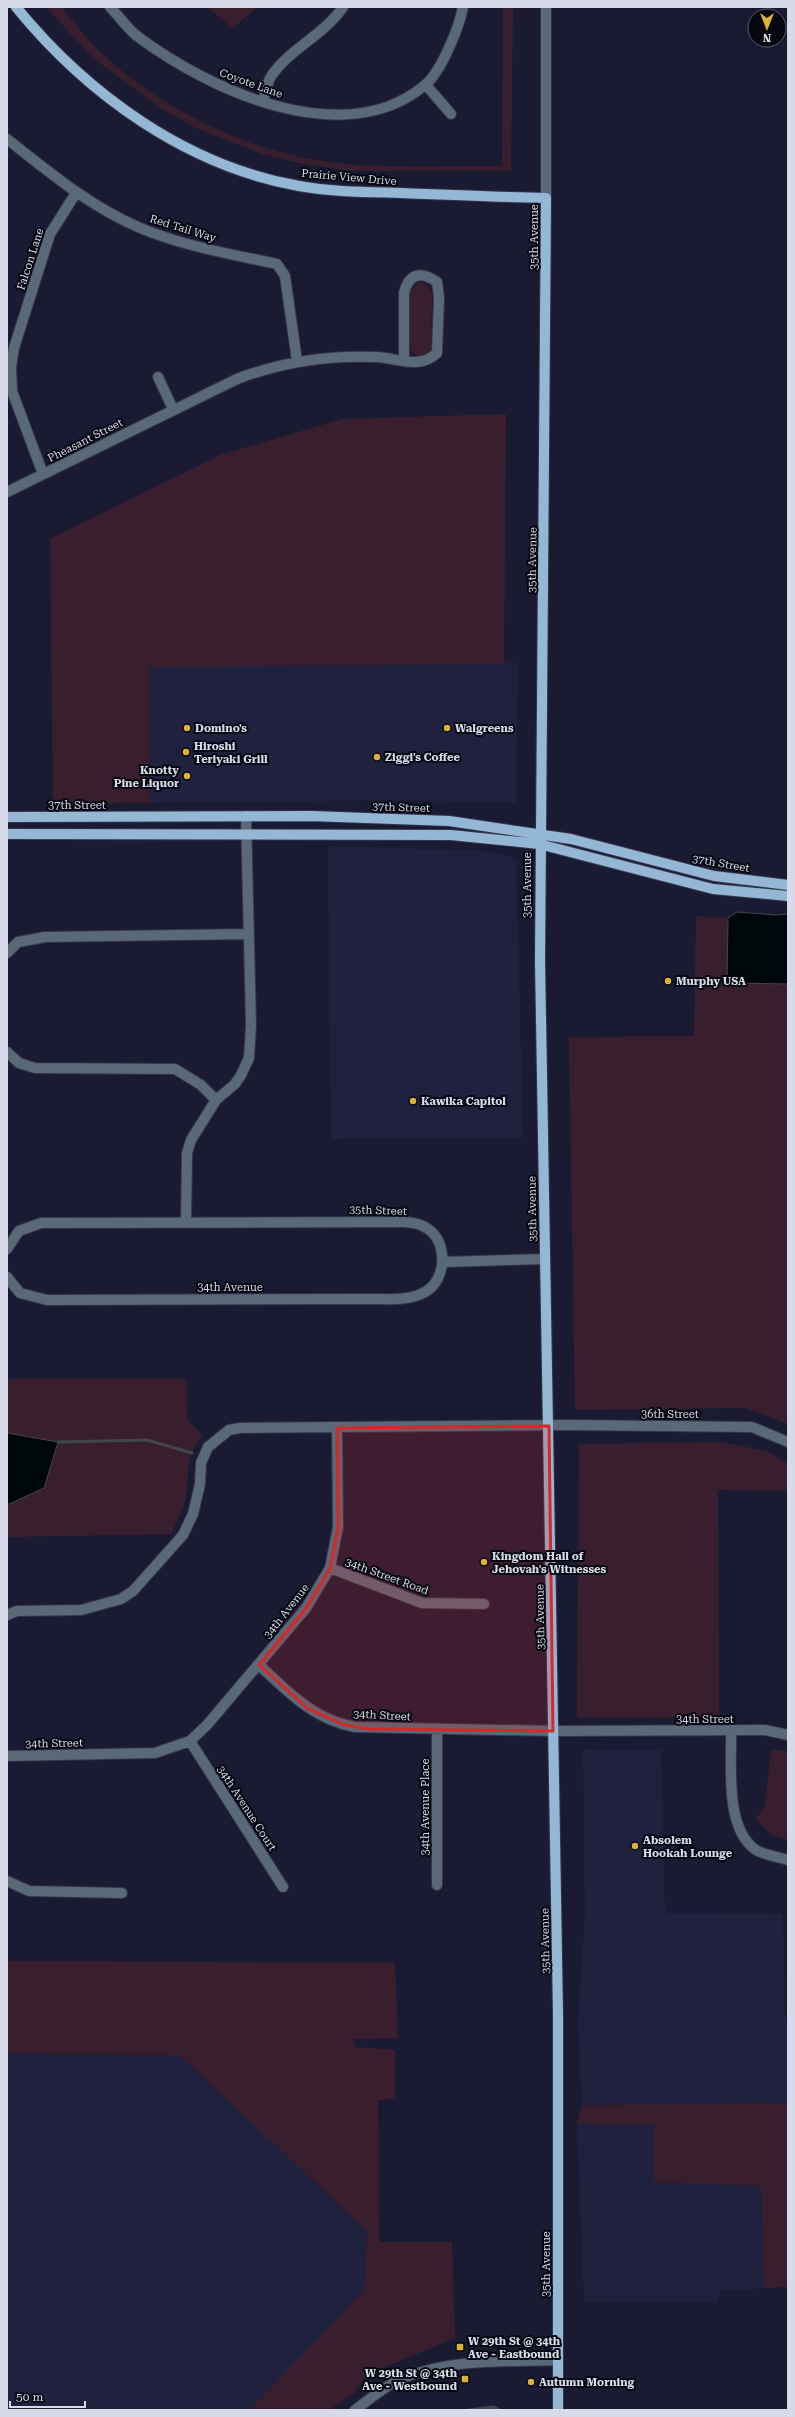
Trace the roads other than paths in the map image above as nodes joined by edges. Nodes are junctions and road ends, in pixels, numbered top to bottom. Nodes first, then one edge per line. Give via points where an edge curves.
1 (16, 7) edge
2 (110, 7) edge
3 (343, 7) edge
4 (463, 7) edge
5 (546, 7) edge
6 (426, 85) junction
7 (263, 101) junction
8 (451, 114) dead end
9 (7, 139) edge
10 (76, 193) junction
11 (546, 198) junction
12 (404, 360) junction
13 (297, 361) junction
14 (158, 377) dead end
15 (173, 409) junction
16 (44, 474) junction
17 (7, 492) edge
18 (246, 816) junction
19 (7, 817) edge
20 (246, 833) junction
21 (539, 833) junction
22 (7, 834) edge
23 (539, 844) junction
24 (788, 885) edge
25 (788, 896) edge
26 (249, 934) junction
27 (7, 953) edge
28 (7, 1052) edge
29 (216, 1100) junction
30 (186, 1221) junction
31 (7, 1248) edge
32 (545, 1259) junction
33 (443, 1262) junction
34 (7, 1277) edge
35 (549, 1426) junction
36 (337, 1428) junction
37 (788, 1442) edge
38 (330, 1568) junction
39 (484, 1604) dead end
40 (7, 1615) edge
41 (259, 1665) junction
42 (437, 1729) junction
43 (553, 1731) junction
44 (731, 1731) junction
45 (788, 1734) edge
46 (190, 1741) junction
47 (7, 1756) edge
48 (788, 1860) edge
49 (7, 1881) edge
50 (436, 1885) dead end
51 (283, 1887) dead end
52 (122, 1893) dead end
53 (558, 2360) junction
54 (355, 2410) edge
55 (558, 2410) edge

1 - 11 main road, Prairie View Drive via 56,53 119,106 190,149 231,166 270,179 327,190
2 - 7 street, Coyote Lane via 136,35 208,81
3 - 7 street via 336,17 295,50 271,76
4 - 6 street via 460,24 448,52
5 - 11 street, 35th Avenue
6 - 7 street, Coyote Lane via 396,102 367,112 330,115 279,107
6 - 8 street
9 - 10 street, Red Tail Way
10 - 13 street, Red Tail Way via 138,227 217,252 277,264 285,276
10 - 16 street, Falcon Lane via 50,234 14,348 11,367 12,391
11 - 21 main road, 35th Avenue
12 - 12 street, Pheasant Street via 422,363 437,353 439,297 437,282 427,275 415,276 407,282 404,293
12 - 13 street, Pheasant Street via 376,357
13 - 15 street, Pheasant Street via 237,379
14 - 15 street
15 - 16 street, Pheasant Street
16 - 17 street, Pheasant Street
18 - 19 main road, 37th Street
18 - 20 street
18 - 21 main road, 37th Street via 449,820
20 - 22 main road
20 - 23 main road via 450,835
20 - 26 street
21 - 23 main road, 35th Avenue
21 - 24 main road, 37th Street via 714,876
23 - 25 main road via 713,888
23 - 32 main road, 35th Avenue
26 - 27 street via 45,936 18,942
26 - 29 street via 249,1058 235,1084
28 - 29 street via 19,1063 35,1068 175,1069 202,1085
29 - 30 street via 196,1131 187,1153
30 - 31 street via 41,1223 19,1231
30 - 33 street, 35th Street via 409,1222 421,1224 434,1234 441,1249
32 - 33 street
32 - 35 main road, 35th Avenue
33 - 34 street, 34th Avenue via 439,1276 427,1291 406,1298 371,1300 47,1300 20,1293
35 - 36 street
35 - 37 street, 36th Street via 752,1427
35 - 43 main road, 35th Avenue
36 - 38 street, 34th Avenue via 338,1527
36 - 40 street via 229,1430 212,1443 201,1463 200,1484 193,1514 183,1535 133,1591 121,1599 81,1610 17,1611
38 - 39 street, 34th Street Road via 422,1603
38 - 41 street, 34th Avenue via 306,1608
41 - 42 street, 34th Street via 308,1709 335,1723 368,1729
41 - 46 street, 34th Street
42 - 43 street, 34th Street
42 - 50 street, 34th Avenue Place
43 - 44 street, 34th Street
43 - 53 main road, 35th Avenue via 558,2046
44 - 45 street, 34th Street via 764,1730
44 - 48 street via 733,1811 744,1836 756,1850
46 - 47 street, 34th Street via 155,1753
46 - 51 street, 34th Avenue Court
49 - 52 street via 29,1891
53 - 54 street via 438,2366 389,2385
53 - 55 main road, 35th Avenue

